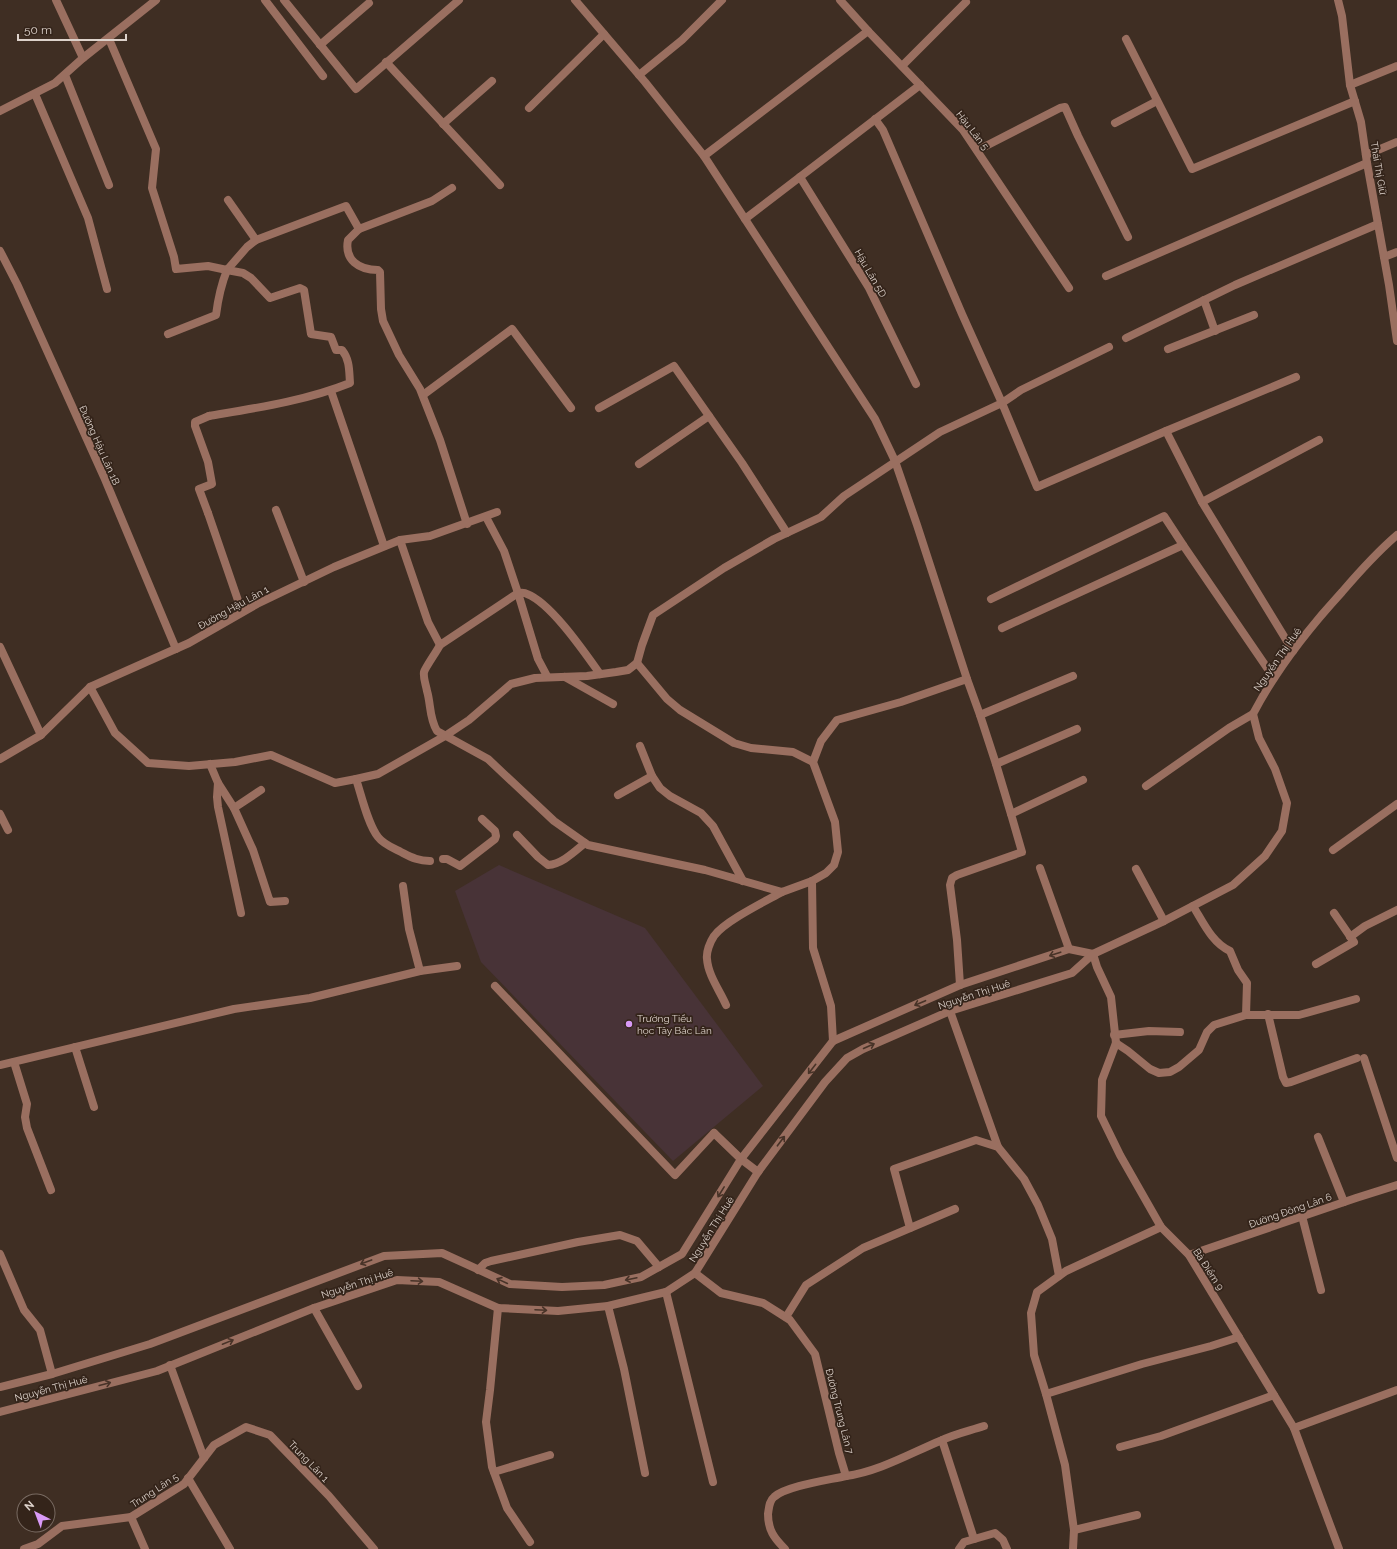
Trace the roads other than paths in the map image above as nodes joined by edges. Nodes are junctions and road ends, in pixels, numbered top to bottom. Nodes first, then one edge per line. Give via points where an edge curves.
1 (56, 0) edge
2 (156, 0) edge
3 (265, 0) edge
4 (284, 0) edge
5 (459, 0) edge
6 (575, 0) edge
7 (722, 0) edge
8 (840, 0) edge
9 (1338, 0) edge
10 (966, 2) dead end
11 (369, 3) dead end
12 (868, 31) junction
13 (604, 34) junction
14 (109, 38) junction
15 (1126, 39) dead end
16 (320, 45) junction
17 (84, 58) junction
18 (386, 62) junction
19 (902, 66) junction
20 (1397, 66) edge
21 (65, 75) junction
22 (638, 75) junction
23 (323, 76) dead end
24 (492, 81) dead end
25 (920, 84) junction
26 (1350, 85) junction
27 (35, 94) junction
28 (1157, 101) junction
29 (1355, 101) junction
30 (529, 108) dead end
31 (0, 111) edge
32 (875, 119) junction
33 (1115, 123) dead end
34 (443, 124) junction
35 (1397, 142) edge
36 (978, 150) junction
37 (704, 156) junction
38 (1366, 159) junction
39 (800, 177) junction
40 (110, 184) dead end
41 (500, 185) dead end
42 (452, 188) dead end
43 (228, 200) dead end
44 (745, 220) junction
45 (1378, 224) junction
46 (359, 229) junction
47 (1128, 237) dead end
48 (256, 240) junction
49 (0, 251) edge
50 (1397, 252) edge
51 (1384, 257) junction
52 (227, 270) junction
53 (1106, 276) dead end
54 (1069, 288) dead end
55 (107, 289) dead end
56 (1204, 300) junction
57 (1254, 315) dead end
58 (1215, 331) junction
59 (168, 334) dead end
60 (1126, 338) dead end
61 (1397, 341) edge
62 (1109, 347) dead end
63 (1168, 349) dead end
64 (1296, 377) dead end
65 (916, 384) dead end
66 (331, 391) junction
67 (423, 395) junction
68 (1002, 403) junction
69 (571, 408) dead end
70 (599, 408) dead end
71 (709, 416) junction
72 (1166, 430) junction
73 (1319, 440) dead end
74 (895, 461) junction
75 (639, 464) dead end
76 (1202, 502) junction
77 (276, 510) dead end
78 (497, 512) dead end
79 (486, 517) junction
80 (467, 524) junction
81 (787, 533) junction
82 (1397, 535) edge
83 (400, 540) junction
84 (1182, 545) junction
85 (384, 546) junction
86 (304, 582) junction
87 (518, 594) junction
88 (991, 599) dead end
89 (242, 612) junction
90 (1002, 628) dead end
91 (440, 645) junction
92 (0, 647) edge
93 (176, 649) junction
94 (1293, 651) junction
95 (637, 664) junction
96 (600, 674) junction
97 (547, 676) junction
98 (564, 676) junction
99 (1073, 676) dead end
100 (1274, 678) junction
101 (967, 679) junction
102 (90, 687) junction
103 (613, 704) dead end
104 (1253, 714) junction
105 (980, 716) junction
106 (1077, 729) dead end
107 (41, 735) junction
108 (445, 736) junction
109 (640, 746) dead end
110 (0, 759) edge
111 (813, 762) junction
112 (210, 764) junction
113 (996, 764) junction
114 (652, 776) junction
115 (356, 779) junction
116 (1083, 780) dead end
117 (218, 783) junction
118 (1146, 786) dead end
119 (261, 790) dead end
120 (618, 795) dead end
121 (1397, 804) edge
122 (234, 808) junction
123 (0, 814) edge
124 (1011, 814) junction
125 (482, 819) dead end
126 (8, 830) dead end
127 (517, 835) dead end
128 (585, 843) junction
129 (1333, 850) dead end
130 (443, 859) dead end
131 (430, 861) dead end
132 (1040, 868) dead end
133 (1136, 869) dead end
134 (744, 881) junction
135 (812, 881) junction
136 (403, 886) dead end
137 (782, 892) junction
138 (285, 901) dead end
139 (1193, 906) junction
140 (1397, 910) edge
141 (241, 913) dead end
142 (1334, 913) dead end
143 (1164, 921) junction
144 (1350, 937) junction
145 (1069, 949) junction
146 (1093, 954) junction
147 (1316, 964) dead end
148 (457, 966) dead end
149 (420, 971) junction
150 (960, 985) junction
151 (495, 986) dead end
152 (1356, 999) dead end
153 (726, 1005) dead end
154 (950, 1010) junction
155 (1246, 1014) junction
156 (1268, 1014) junction
157 (1180, 1032) dead end
158 (1115, 1039) junction
159 (833, 1041) junction
160 (75, 1047) junction
161 (14, 1062) junction
162 (0, 1066) edge
163 (94, 1107) dead end
164 (1318, 1138) dead end
165 (998, 1147) junction
166 (1397, 1158) edge
167 (741, 1159) junction
168 (758, 1172) junction
169 (1397, 1186) edge
170 (50, 1190) dead end
171 (1344, 1202) junction
172 (955, 1209) dead end
173 (1302, 1216) junction
174 (1161, 1226) junction
175 (910, 1228) junction
176 (0, 1254) edge
177 (1189, 1255) junction
178 (659, 1267) junction
179 (478, 1270) junction
180 (695, 1273) junction
181 (1059, 1276) junction
182 (1321, 1290) dead end
183 (666, 1292) junction
184 (608, 1306) junction
185 (314, 1308) junction
186 (498, 1308) junction
187 (786, 1317) junction
188 (1239, 1337) junction
189 (170, 1366) junction
190 (52, 1374) junction
191 (358, 1386) dead end
192 (0, 1387) edge
193 (1397, 1390) edge
194 (1046, 1394) junction
195 (1274, 1395) junction
196 (0, 1412) edge
197 (984, 1426) dead end
198 (1294, 1428) junction
199 (942, 1440) junction
200 (214, 1445) joint
201 (1120, 1448) dead end
202 (550, 1454) dead end
203 (204, 1458) junction
204 (494, 1472) junction
205 (645, 1473) dead end
206 (846, 1476) junction
207 (188, 1478) junction
208 (713, 1482) dead end
209 (1137, 1514) dead end
210 (131, 1517) junction
211 (1074, 1530) junction
212 (974, 1539) junction
213 (530, 1542) dead end
214 (24, 1549) edge
215 (145, 1549) edge
216 (230, 1549) edge
217 (374, 1549) edge
218 (784, 1549) edge
219 (959, 1549) edge
220 (1007, 1549) edge
221 (1073, 1549) edge
222 (1339, 1549) edge

1 - 17 street
2 - 14 street
3 - 23 street
4 - 16 street
5 - 18 street
6 - 13 street
7 - 22 street via 682,40
8 - 12 street, Hậu Lân 5
9 - 26 street, Thái Thị Giữ
10 - 19 street
11 - 16 street
12 - 19 street, Hậu Lân 5
12 - 37 street
13 - 22 street
13 - 30 street
14 - 17 street
14 - 52 street via 156,149 152,188 176,269 208,266
15 - 28 street
16 - 18 street via 356,89
17 - 21 street
18 - 34 street
19 - 25 street, Hậu Lân 5
20 - 26 street
21 - 27 street
21 - 40 street
22 - 37 street
24 - 34 street
25 - 32 street
25 - 36 street, Hậu Lân 5
26 - 29 street, Thái Thị Giữ
27 - 31 street
27 - 55 street via 88,218
28 - 29 street via 1192,169
28 - 33 street
29 - 38 street, Thái Thị Giữ
32 - 39 street
32 - 68 street via 884,130
34 - 41 street
35 - 38 street
36 - 47 street via 1065,107
36 - 54 street, Hậu Lân 5
37 - 44 street
38 - 45 street, Thái Thị Giữ
38 - 53 street
39 - 44 street
39 - 65 street, Hậu Lân 5D via 869,288
42 - 46 street via 432,201
43 - 48 street
44 - 74 street via 875,420
45 - 51 street, Thái Thị Giữ
45 - 56 street
46 - 48 street via 346,206
46 - 67 street via 348,240 350,257 356,265 366,270 380,272 383,321
48 - 52 street via 246,247
49 - 93 street, Đường Hậu Lân 1B via 104,477
50 - 51 street
51 - 61 street, Thái Thị Giữ
52 - 59 street via 221,286 216,315
52 - 66 street via 243,273 251,278 270,298 300,288 304,290 311,334 331,337 336,350 342,350 346,354 349,364 350,383
56 - 58 street
56 - 60 street
57 - 58 street
58 - 63 street
62 - 68 street via 1021,390
64 - 72 street
66 - 85 street
66 - 89 street via 209,416 195,422 212,484 199,489
67 - 69 street via 512,329
67 - 80 street
68 - 72 street via 1037,487
68 - 74 street via 940,432
70 - 71 street via 674,366
71 - 75 street
71 - 81 street
72 - 76 street
73 - 76 street
74 - 81 street via 844,496 821,517
74 - 101 street
76 - 94 street
77 - 86 street
78 - 79 street, Đường Hậu Lân 1
79 - 80 street, Đường Hậu Lân 1
79 - 87 street via 504,551
80 - 83 street, Đường Hậu Lân 1 via 430,536
81 - 95 street via 724,568 653,615
82 - 94 street, Nguyễn Thị Huê via 1376,553 1320,616
83 - 85 street, Đường Hậu Lân 1
83 - 91 street via 428,622
84 - 88 street via 1164,516
84 - 90 street
84 - 100 street
85 - 86 street, Đường Hậu Lân 1
86 - 89 street, Đường Hậu Lân 1
87 - 91 street
87 - 96 street via 526,593 538,600 560,621
87 - 97 street via 538,659
89 - 93 street, Đường Hậu Lân 1
91 - 108 street via 425,668 424,674 434,726
92 - 107 street
93 - 102 street, Đường Hậu Lân 1
94 - 100 street, Nguyễn Thị Huê
95 - 96 street via 628,670
95 - 111 street via 667,700 734,743 751,748 793,752
96 - 98 street
97 - 98 street
97 - 108 street via 511,684 469,720
98 - 103 street
99 - 105 street
100 - 104 street, Nguyễn Thị Huê
101 - 105 street
101 - 111 street via 901,702 837,720 821,741
102 - 107 street, Đường Hậu Lân 1
102 - 112 street via 115,734 148,763 189,766
104 - 118 street
104 - 139 street, Nguyễn Thị Huê via 1258,738 1274,769 1286,803 1282,831 1265,856 1233,885
105 - 113 street
106 - 113 street
107 - 110 street, Đường Hậu Lân 1
108 - 115 street via 378,774
108 - 128 street via 488,759 554,821
109 - 114 street
111 - 135 street via 835,822 838,852 834,865
112 - 115 street via 271,755 335,783
112 - 117 street
113 - 124 street
114 - 120 street
114 - 134 street via 660,788 670,796 707,818
115 - 131 street via 377,836 418,861
116 - 124 street
117 - 122 street
117 - 141 street via 218,807
119 - 122 street
121 - 129 street
122 - 138 street via 253,850 270,902
123 - 126 street
124 - 150 street via 1022,852 952,878 950,885
125 - 130 street via 495,830 495,839 460,866
127 - 128 street via 548,865 568,857
128 - 134 street
132 - 145 street
133 - 143 street
134 - 137 street
135 - 137 street
135 - 159 street via 813,948 830,1006
136 - 149 street via 409,929
137 - 153 street via 725,926 714,936 708,948 710,972
139 - 143 street, Nguyễn Thị Huê
139 - 155 street via 1215,940 1230,951 1247,983
140 - 144 street via 1365,926
142 - 144 street
143 - 146 street, Nguyễn Thị Huê
144 - 147 street via 1354,942
145 - 146 street
145 -> 150 street, Nguyễn Thị Huê
146 - 154 street, Nguyễn Thị Huê via 1072,973
146 - 158 street, Bà Điểm 9 via 1111,997
148 - 149 street
149 - 160 street via 310,998 234,1009
150 -> 159 street, Nguyễn Thị Huê
151 - 167 street via 675,1175 714,1133
152 - 156 street via 1299,1015
154 - 165 street
168 -> 154 street, Nguyễn Thị Huê via 847,1058
155 - 156 street
155 - 158 street via 1214,1025 1207,1032 1199,1050 1179,1068 1170,1072 1159,1073 1150,1069
156 - 166 street via 1286,1083 1360,1058
157 - 158 street via 1149,1031
158 - 174 street, Bà Điểm 9 via 1102,1080 1101,1116
159 -> 167 street, Nguyễn Thị Huê
160 - 161 street
160 - 163 street
161 - 162 street
161 - 170 street via 27,1104 27,1128
164 - 171 street
165 - 175 street via 976,1140 894,1169
165 - 181 street via 1024,1179 1038,1205 1052,1239
167 - 168 street
167 -> 178 street, Nguyễn Thị Huê via 682,1254
168 - 180 street, Nguyễn Thị Huê
169 - 171 street, Đường Đông Lân 6
171 - 173 street, Đường Đông Lân 6
172 - 175 street
173 - 177 street, Đường Đông Lân 6
173 - 182 street
174 - 177 street, Bà Điểm 9
174 - 181 street
175 - 187 street via 863,1248 806,1285
176 - 190 street via 24,1310 40,1330
177 - 188 street, Bà Điểm 9
178 -> 179 street, Nguyễn Thị Huê via 634,1279 604,1285 562,1287 510,1284
178 - 179 street via 636,1241 620,1236 578,1242 491,1261
179 -> 190 street, Nguyễn Thị Huê via 442,1253 384,1256 150,1344
180 - 183 street, Nguyễn Thị Huê
180 - 187 street, Đường Trung Lân 7 via 721,1293 763,1303
181 - 194 street via 1037,1292 1031,1313 1034,1355
183 - 184 street, Nguyễn Thị Huê
183 - 208 street
186 -> 184 street, Nguyễn Thị Huê via 558,1311
184 - 205 street
185 -> 186 street, Nguyễn Thị Huê via 397,1280 439,1282
189 -> 185 street, Nguyễn Thị Huê
185 - 191 street
186 - 204 street via 486,1422
187 - 206 street, Đường Trung Lân 7 via 815,1354
188 - 194 street
188 - 195 street, Bà Điểm 9
196 -> 189 street, Nguyễn Thị Huê
189 - 203 street
190 - 192 street, Nguyễn Thị Huê
193 - 198 street
194 - 211 street via 1065,1465
195 - 198 street, Bà Điểm 9
195 - 201 street
197 - 199 street
198 - 222 street, Bà Điểm 9
199 - 206 street via 898,1460
199 - 212 street
200 - 203 street, Trung Lân 5
200 - 217 street, Trung Lân 1 via 246,1427 270,1435 329,1496
202 - 204 street
203 - 207 street, Trung Lân 5
204 - 213 street via 507,1508
206 - 218 street via 796,1487 774,1497 769,1507 768,1522 773,1536
207 - 210 street, Trung Lân 5 via 184,1484
207 - 216 street
209 - 211 street
210 - 214 street, Trung Lân 5 via 62,1526 38,1544
210 - 215 street
211 - 221 street
212 - 219 street via 964,1542
212 - 220 street via 996,1533

